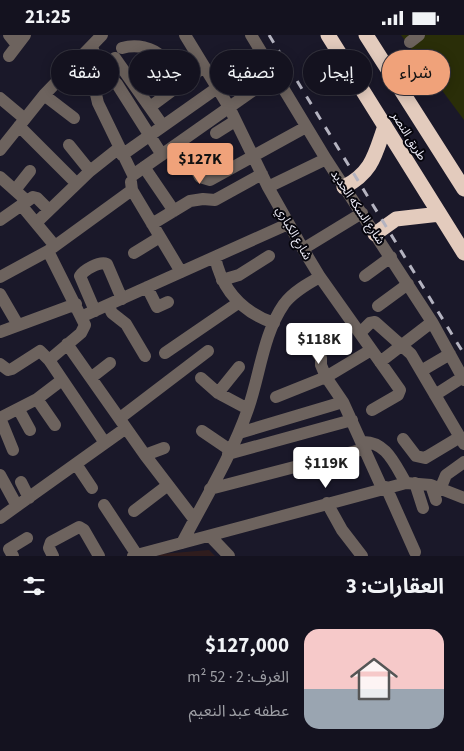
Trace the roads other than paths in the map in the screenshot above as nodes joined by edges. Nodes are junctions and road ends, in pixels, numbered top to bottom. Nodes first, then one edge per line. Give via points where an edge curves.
1 (102, 35) edge
2 (185, 35) edge
3 (251, 35) edge
4 (328, 35) edge
5 (337, 35) edge
6 (366, 35) edge
7 (17, 38) edge
8 (92, 47) junction
9 (120, 47) edge
10 (93, 50) edge
11 (154, 50) edge
12 (260, 50) edge
13 (338, 50) edge
14 (338, 50) edge
15 (9, 56) dead end
16 (204, 67) junction
17 (210, 77) edge
18 (119, 87) edge
19 (210, 93) edge
20 (44, 95) junction
21 (96, 95) edge
22 (221, 95) edge
23 (246, 95) edge
24 (286, 95) edge
25 (366, 95) edge
26 (0, 98) edge
27 (150, 107) junction
28 (229, 107) junction
29 (74, 118) dead end
30 (235, 121) junction
31 (22, 123) junction
32 (385, 125) junction
33 (163, 126) junction
34 (306, 127) junction
35 (216, 133) dead end
36 (150, 136) junction
37 (69, 145) dead end
38 (0, 150) edge
39 (120, 152) junction
40 (162, 155) junction
41 (253, 156) junction
42 (326, 159) junction
43 (193, 164) dead end
44 (144, 167) junction
45 (30, 171) dead end
46 (90, 171) junction
47 (262, 174) junction
48 (133, 175) junction
49 (0, 177) edge
50 (76, 183) junction
51 (268, 187) junction
52 (344, 187) junction
53 (15, 189) junction
54 (464, 189) edge
55 (132, 190) junction
56 (24, 203) junction
57 (49, 210) junction
58 (174, 211) junction
59 (2, 213) edge
60 (362, 213) junction
61 (440, 214) junction
62 (36, 223) junction
63 (152, 224) junction
64 (288, 224) junction
65 (375, 233) junction
66 (160, 237) junction
67 (52, 248) junction
68 (303, 249) junction
69 (134, 253) dead end
70 (464, 253) edge
71 (270, 256) dead end
72 (215, 257) junction
73 (391, 257) junction
74 (180, 272) junction
75 (365, 276) dead end
76 (0, 277) edge
77 (320, 277) junction
78 (222, 280) junction
79 (408, 284) junction
80 (147, 287) junction
81 (0, 294) edge
82 (122, 299) junction
83 (168, 302) dead end
84 (238, 303) junction
85 (76, 304) junction
86 (108, 305) junction
87 (378, 307) dead end
88 (95, 311) junction
89 (83, 316) junction
90 (432, 322) junction
91 (274, 323) junction
92 (18, 325) junction
93 (0, 332) edge
94 (360, 333) junction
95 (305, 335) dead end
96 (67, 344) junction
97 (403, 345) junction
98 (371, 350) junction
99 (208, 351) dead end
100 (165, 353) dead end
101 (450, 354) junction
102 (145, 355) dead end
103 (49, 360) junction
104 (380, 362) junction
105 (110, 363) dead end
106 (0, 365) edge
107 (239, 367) dead end
108 (421, 371) junction
109 (92, 377) junction
110 (326, 377) junction
111 (201, 379) dead end
112 (463, 379) edge
113 (62, 380) junction
114 (218, 393) junction
115 (435, 395) junction
116 (276, 397) dead end
117 (37, 399) junction
118 (343, 403) junction
119 (248, 409) junction
120 (19, 410) junction
121 (372, 411) dead end
122 (0, 418) edge
123 (352, 420) junction
124 (123, 423) junction
125 (55, 425) dead end
126 (30, 430) dead end
127 (202, 431) dead end
128 (239, 433) junction
129 (403, 439) dead end
130 (462, 441) edge
131 (105, 443) junction
132 (363, 446) junction
133 (164, 448) dead end
134 (13, 450) dead end
135 (229, 452) junction
136 (145, 455) junction
137 (432, 455) junction
138 (464, 462) edge
139 (76, 464) junction
140 (0, 475) edge
141 (446, 475) junction
142 (21, 481) dead end
143 (410, 483) junction
144 (168, 485) junction
145 (436, 486) junction
146 (92, 488) dead end
147 (384, 488) junction
148 (210, 489) junction
149 (29, 498) junction
150 (464, 498) edge
151 (436, 500) dead end
152 (327, 503) junction
153 (104, 505) dead end
154 (17, 506) junction
155 (423, 508) dead end
156 (134, 511) dead end
157 (0, 517) edge
158 (194, 519) junction
159 (210, 536) junction
160 (27, 538) dead end
161 (182, 543) junction
162 (415, 552) dead end
163 (135, 555) edge
164 (13, 556) edge
165 (53, 556) edge
166 (99, 556) edge
167 (229, 556) edge
168 (362, 556) edge

1 - 8 street
2 - 16 street, شارع الكباري
3 - 12 street, شارع السكه الحديد
4 - 13 highway, طريق النصر
5 - 14 highway
6 - 54 highway, طريق النصر
7 - 15 street
8 - 10 street
8 - 20 street
9 - 11 street
9 - 27 street
16 - 17 street, شارع الكباري
16 - 27 street
18 - 36 street
19 - 33 street
20 - 29 street
20 - 31 street
21 - 39 street
22 - 28 street, شارع الكباري
23 - 28 street
24 - 34 street, شارع السكه الحديد
25 - 32 highway, طريق النصر
26 - 31 street
27 - 33 street
28 - 30 street, شارع الكباري
28 - 40 street
30 - 35 street
30 - 41 street, شارع الكباري
31 - 38 street
31 - 50 street
32 - 52 highway via 369,167
32 - 61 highway, طريق النصر
33 - 36 street
34 - 41 street
34 - 42 street, شارع السكه الحديد
36 - 39 street
36 - 40 street
37 - 46 street
39 - 46 street
39 - 48 street
40 - 44 street
41 - 43 street via 206,181
41 - 47 street, شارع الكباري
42 - 51 street
42 - 52 street, شارع السكه الحديد
44 - 48 street
44 - 58 street
45 - 53 street
46 - 50 street
47 - 51 street, شارع الكباري
47 - 58 street via 215,200 197,199
48 - 55 street
49 - 53 street
50 - 57 street
51 - 64 street, شارع الكباري
52 - 60 street, شارع السكه الحديد
53 - 56 street
55 - 63 street
55 - 67 street
56 - 57 street via 35,197
56 - 59 street
56 - 62 street
57 - 62 street
58 - 63 street
60 - 65 street, شارع السكه الحديد
60 - 68 street
61 - 65 highway via 396,219
61 - 70 highway, طريق النصر
62 - 67 street
63 - 66 street
64 - 68 street, شارع الكباري
64 - 72 street
65 - 73 street, شارع السكه الحديد
66 - 69 street
66 - 74 street
67 - 76 street
67 - 85 street
68 - 77 street, شارع الكباري
71 - 78 street via 247,271
72 - 74 street
72 - 78 street
73 - 75 street
73 - 79 street, شارع السكه الحديد
74 - 80 street
77 - 91 street via 300,288 284,303
77 - 94 street, شارع الكباري
78 - 84 street
79 - 87 street
79 - 90 street, شارع السكه الحديد
80 - 82 street
80 - 83 street via 157,307
81 - 92 street
82 - 86 street
82 - 88 street via 107,264 101,263 80,276
84 - 91 street via 248,312
84 - 100 street
85 - 89 street
85 - 92 street
86 - 88 street
86 - 102 street via 112,313 126,324
88 - 89 street
89 - 96 street via 84,329
90 - 97 street
90 - 101 street, شارع السكه الحديد
91 - 119 street
92 - 93 street
94 - 97 street via 375,322
94 - 98 street, شارع الكباري
95 - 110 street via 321,358
96 - 103 street
96 - 109 street
97 - 104 street
97 - 108 street
98 - 104 street, شارع الكباري
98 - 110 street
99 - 124 street
101 - 108 street
101 - 112 street, شارع السكه الحديد
103 - 106 street via 40,351 12,369
103 - 113 street
104 - 121 street, شارع الكباري via 400,393
105 - 109 street
107 - 114 street
108 - 115 street
109 - 124 street
110 - 116 street
110 - 118 street
111 - 114 street
112 - 115 street
113 - 117 street
113 - 131 street
114 - 119 street
115 - 130 street
117 - 120 street
117 - 125 street
118 - 123 street
118 - 128 street
119 - 128 street
120 - 122 street
120 - 126 street
122 - 134 street
123 - 132 street
123 - 135 street
124 - 131 street
124 - 136 street
127 - 135 street
128 - 135 street
129 - 137 street via 416,456 425,458
130 - 137 street
131 - 139 street
132 - 143 street via 372,442 384,449
132 - 147 street
132 - 148 street
133 - 136 street
135 - 148 street
136 - 144 street
137 - 141 street
138 - 141 street
139 - 146 street
139 - 149 street
140 - 154 street
141 - 145 street
142 - 149 street
143 - 145 street
143 - 147 street
143 - 155 street
144 - 156 street
144 - 158 street
145 - 150 street
145 - 151 street
147 - 152 street
147 - 162 street
148 - 158 street
149 - 154 street
152 - 159 street
152 - 168 street
153 - 163 street
154 - 157 street
158 - 161 street
159 - 161 street
159 - 167 street
160 - 164 street via 11,546
161 - 163 street
165 - 166 street via 49,548 51,542 79,527

